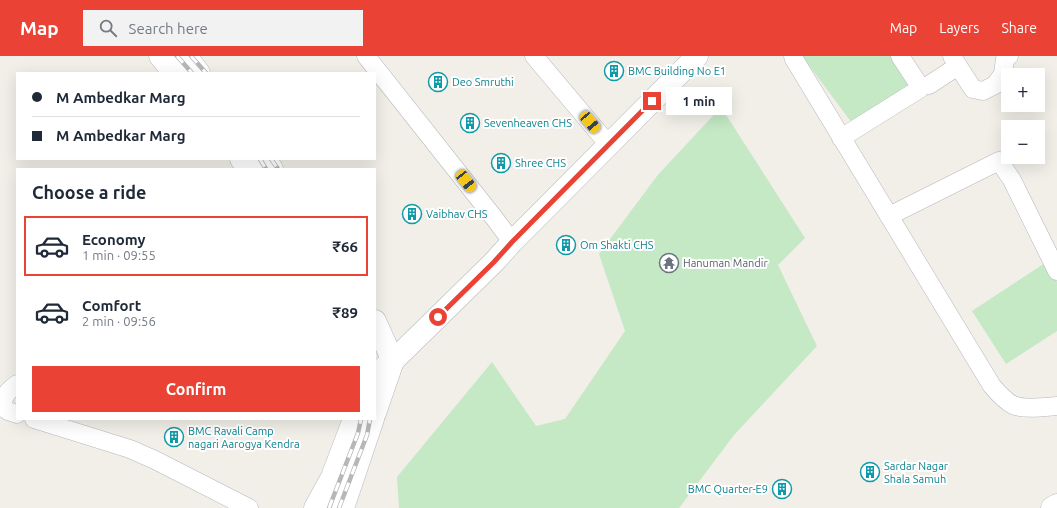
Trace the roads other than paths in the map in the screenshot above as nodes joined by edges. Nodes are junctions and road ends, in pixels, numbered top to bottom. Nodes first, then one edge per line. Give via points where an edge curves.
1 (160, 56) edge
2 (186, 56) edge
3 (366, 56) edge
4 (534, 56) edge
5 (793, 56) edge
6 (900, 56) edge
7 (695, 57) edge
8 (1006, 57) edge
9 (955, 61) edge
10 (173, 72) edge
11 (198, 72) edge
12 (929, 85) dead end
13 (842, 138) junction
14 (608, 144) junction
15 (889, 216) junction
16 (512, 242) junction
17 (1057, 271) edge
18 (376, 323) edge
19 (393, 360) junction
20 (376, 373) edge
21 (16, 385) edge
22 (1057, 406) edge
23 (376, 410) edge
24 (16, 414) edge
25 (37, 420) edge
26 (354, 420) edge
27 (373, 420) edge
28 (1057, 505) edge
29 (249, 508) edge
30 (315, 508) edge
31 (343, 508) edge
32 (1052, 508) edge

1 - 10 main road
2 - 11 main road
3 - 16 street
4 - 14 street
5 - 13 street
6 - 13 street via 921,88
7 - 14 main road
8 - 9 street via 1004,74 995,85 983,91 973,89
9 - 12 street
13 - 15 street
14 - 16 main road
15 - 17 street via 999,161 1012,180
15 - 22 street via 992,386 1014,406
16 - 19 main road
18 - 19 main road
19 - 20 main road
19 - 23 main road
21 - 24 street via 7,391 3,401 3,407
25 - 29 street via 130,449
26 - 30 main road via 332,477
27 - 31 main road
28 - 32 main road

